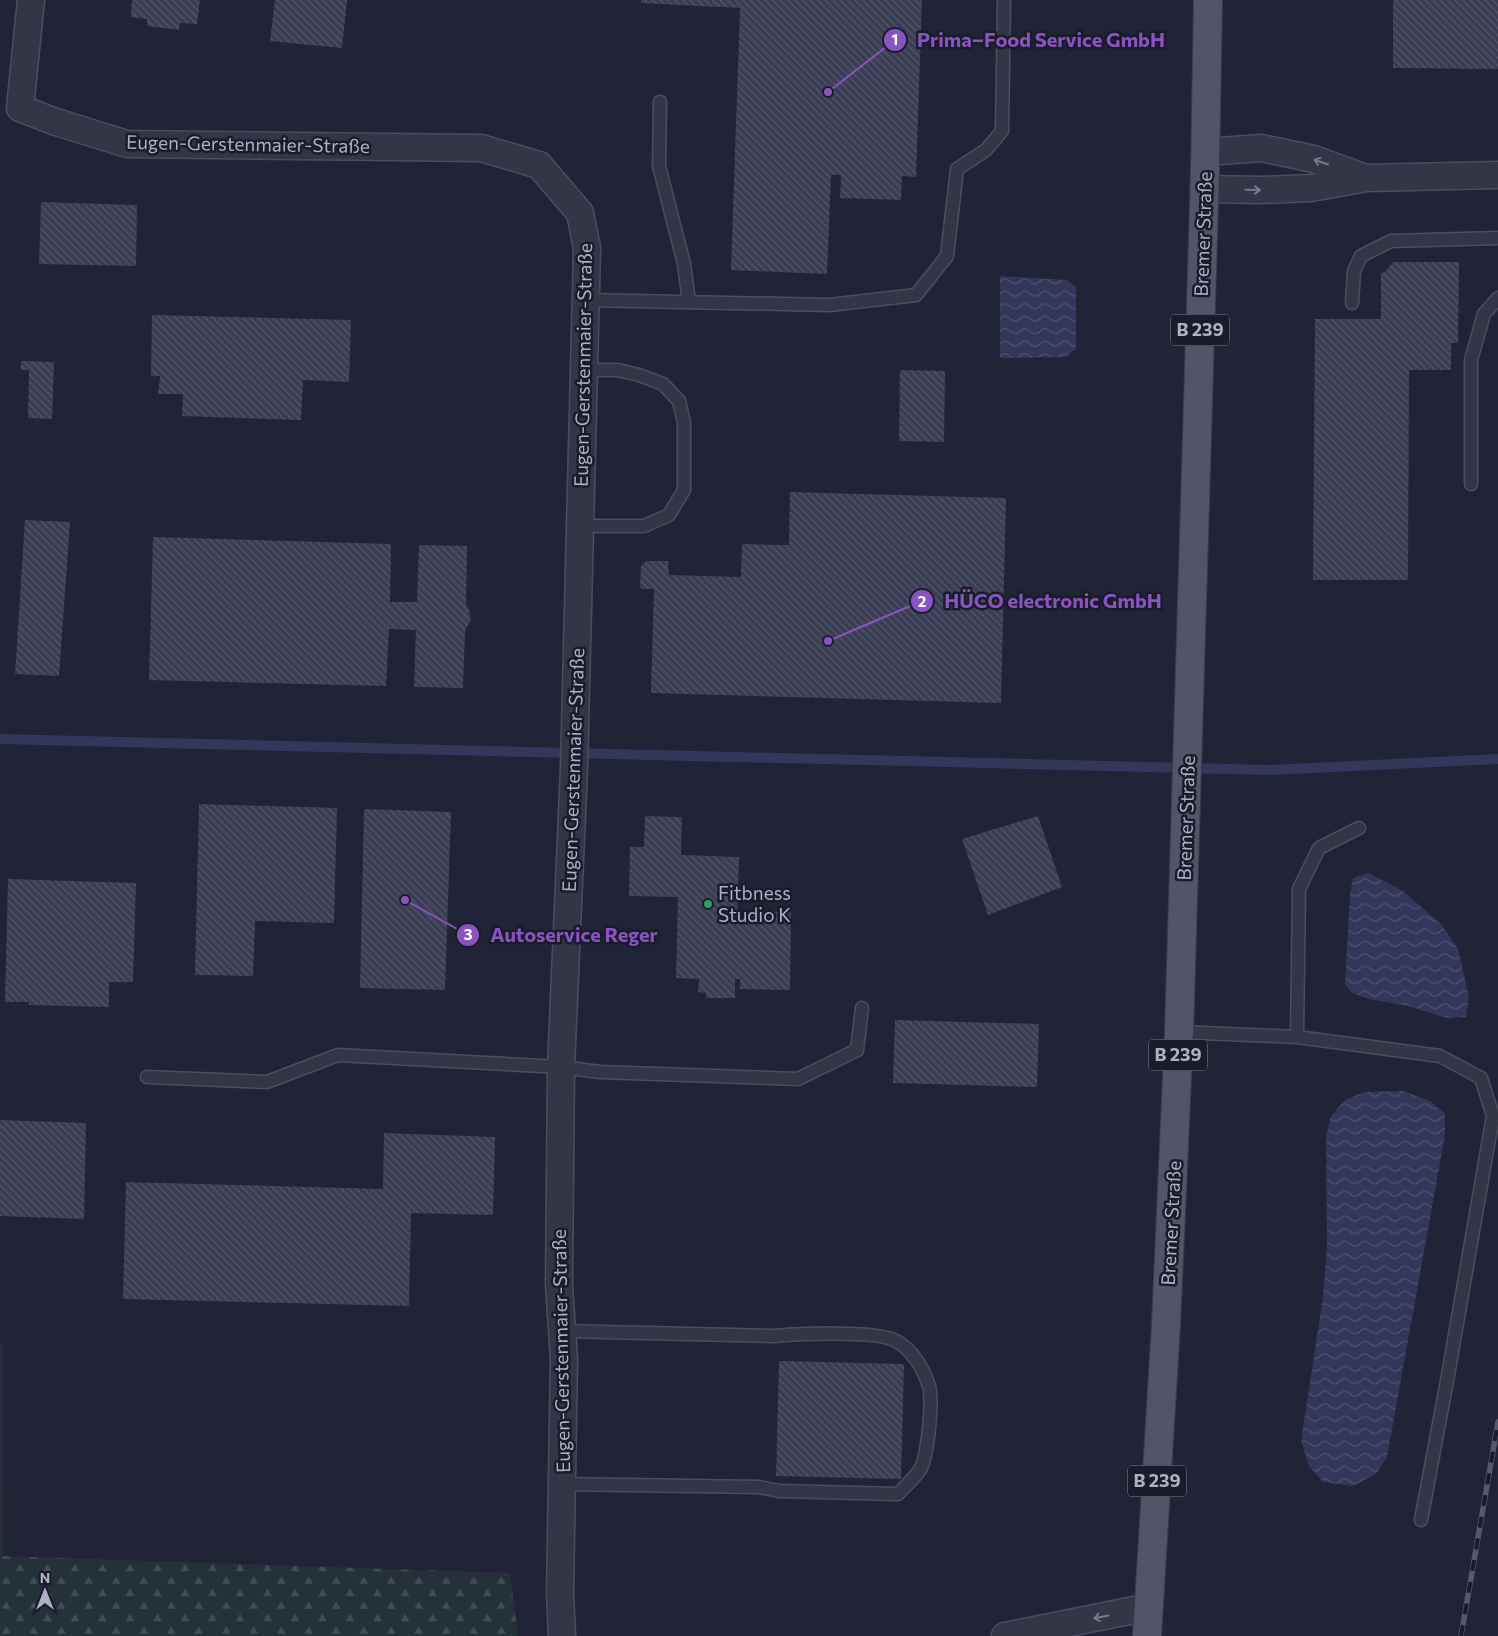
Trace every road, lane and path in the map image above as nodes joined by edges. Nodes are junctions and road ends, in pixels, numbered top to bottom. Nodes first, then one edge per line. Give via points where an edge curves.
1 (31, 0) edge
2 (1004, 0) edge
3 (1208, 0) edge
4 (660, 102) dead end
5 (10, 110) edge
6 (1206, 152) junction
7 (1498, 175) edge
8 (1367, 178) junction
9 (1204, 189) junction
10 (1498, 238) edge
11 (1498, 298) edge
12 (586, 300) junction
13 (689, 302) junction
14 (1352, 304) dead end
15 (584, 370) junction
16 (1471, 484) dead end
17 (580, 526) junction
18 (1359, 828) dead end
19 (862, 1008) dead end
20 (1179, 1032) junction
21 (1297, 1037) junction
22 (561, 1067) junction
23 (147, 1077) dead end
24 (562, 1331) junction
25 (562, 1484) junction
26 (1421, 1520) dead end
27 (1149, 1607) junction
28 (562, 1636) edge
29 (1005, 1636) edge
30 (1147, 1636) edge

1 - 5 street, Eugen-Gerstenmaier-Straße
2 - 13 lane via 1002,131 986,150 957,169 948,256 916,295 829,304
3 - 6 main road, Bremer Straße / B 239
4 - 13 lane via 658,166 684,264
5 - 12 street, Eugen-Gerstenmaier-Straße via 127,144 481,148 539,165 580,213 588,248
8 -> 6 street via 1314,159 1261,148
6 - 9 main road, Bremer Straße / B 239
7 - 8 street
9 -> 8 street via 1311,188
9 - 20 main road, Bremer Straße / B 239
10 - 14 lane via 1391,241 1361,256 1354,271
11 - 16 lane via 1484,314 1471,360
12 - 13 lane
12 - 15 street, Eugen-Gerstenmaier-Straße
15 - 17 street, Eugen-Gerstenmaier-Straße
15 - 17 lane via 618,370 639,375 663,384 679,401 684,422 684,490 669,516 644,526
17 - 22 street, Eugen-Gerstenmaier-Straße
18 - 21 lane via 1319,848 1300,889
19 - 22 lane via 857,1050 798,1079 600,1072
20 - 21 lane
20 - 27 main road, Bremer Straße / B 239
21 - 26 lane via 1440,1056 1481,1078 1493,1116
22 - 23 lane via 338,1055 267,1082
22 - 24 street, Eugen-Gerstenmaier-Straße via 559,1285
24 - 25 street, Eugen-Gerstenmaier-Straße
24 - 25 lane via 880,1336 895,1341 917,1358 929,1387 930,1432 920,1469 898,1494 779,1491 759,1487
25 - 28 street, Eugen-Gerstenmaier-Straße
27 -> 29 street
27 - 30 main road, Bremer Straße / B 239

